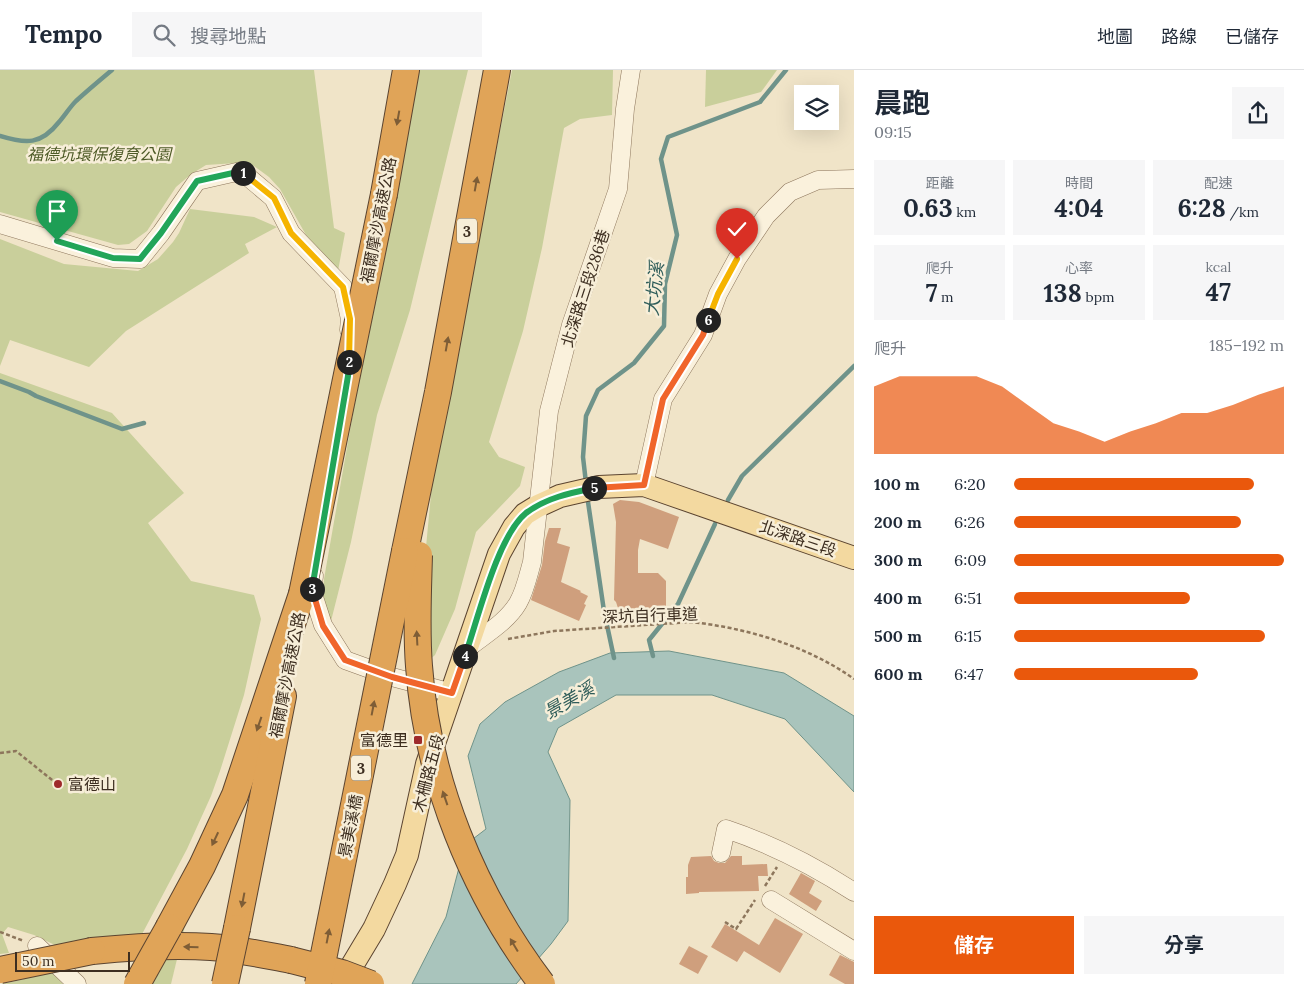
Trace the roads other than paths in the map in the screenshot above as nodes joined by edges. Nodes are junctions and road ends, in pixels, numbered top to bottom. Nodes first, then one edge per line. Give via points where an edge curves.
1 (406, 70) edge
2 (497, 70) edge
3 (631, 70) edge
4 (854, 179) edge
5 (0, 224) edge
6 (644, 485) junction
7 (538, 506) junction
8 (412, 553) junction
9 (854, 558) edge
10 (302, 594) junction
11 (468, 648) junction
12 (452, 693) junction
13 (721, 853) dead end
14 (854, 892) edge
15 (771, 900) dead end
16 (37, 946) road end
17 (854, 951) edge
18 (0, 970) edge
19 (77, 984) edge
20 (137, 984) edge
21 (225, 984) edge
22 (318, 984) edge
23 (341, 984) edge
24 (371, 984) edge
25 (542, 984) edge

1 -> 10 highway, 福爾摩沙高速公路, bridge via 384,194
8 -> 2 highway, 3
3 - 7 street, 北深路三段286巷 via 618,189 570,325 549,411
4 - 6 street via 818,180 790,192 766,216 737,259 718,294 703,335 663,399
5 - 12 street via 113,258 140,259 197,181 242,171 274,198 291,233 343,287 350,319 348,376 312,591 323,626 345,660
6 - 7 main road via 599,486 566,494
6 - 9 main road, 北深路三段
7 - 11 main road, 木柵路五段 via 525,514 514,527 499,554
7 - 11 street, 北深路三段286巷 via 532,562 518,604
22 -> 8 highway, 景美溪橋 / 3, bridge
25 -> 8 highway, bridge via 519,954 476,876 440,781 424,710
10 -> 20 highway, bridge via 235,795 202,866
10 -> 21 highway, 福爾摩沙高速公路, bridge
11 - 12 main road, 木柵路五段
12 - 23 main road, 木柵路五段, bridge via 428,764 407,855 396,884
13 - 14 street via 726,829 785,853
15 - 17 street
16 - 19 street
24 -> 18 highway, bridge via 291,960 211,947 127,948

